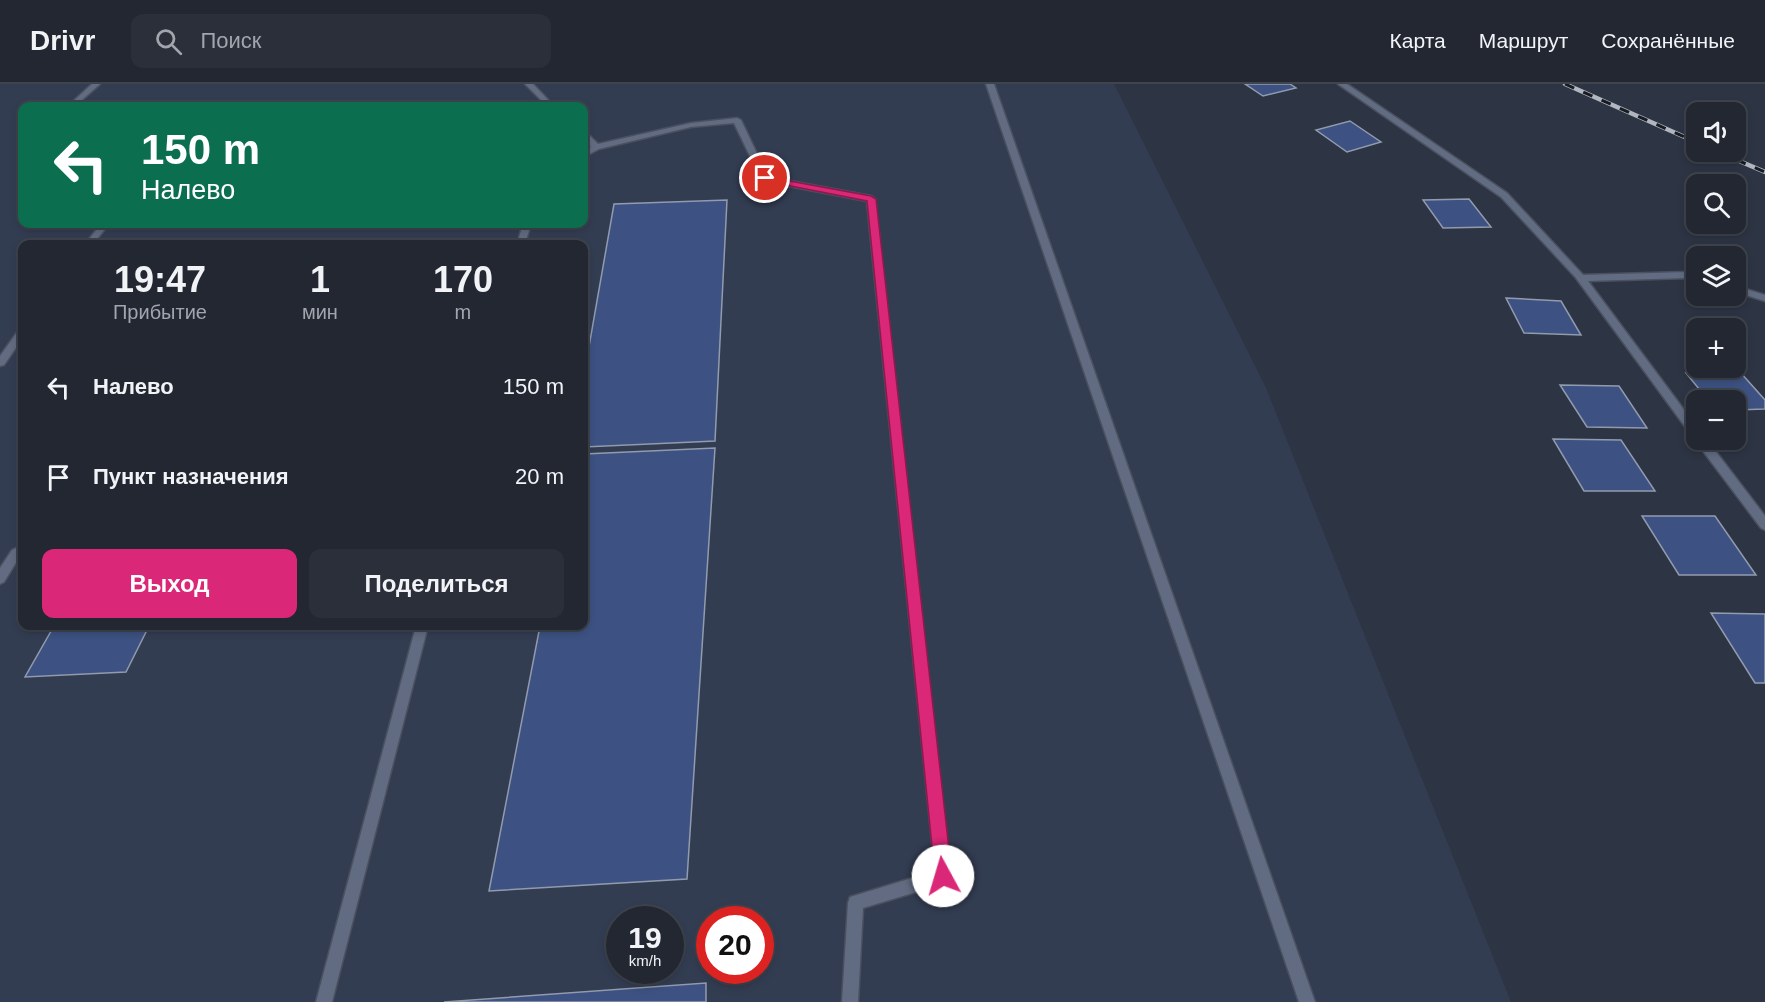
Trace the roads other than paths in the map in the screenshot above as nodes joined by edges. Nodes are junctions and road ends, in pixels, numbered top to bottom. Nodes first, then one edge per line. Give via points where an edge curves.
1 (96, 84) edge
2 (529, 84) edge
3 (990, 84) edge
4 (1342, 84) edge
5 (76, 102) edge
6 (547, 102) edge
7 (588, 139) edge
8 (596, 147) junction
9 (588, 152) edge
10 (102, 228) edge
11 (92, 240) edge
12 (1686, 275) edge
13 (1581, 278) junction
14 (1746, 292) edge
15 (1765, 298) edge
16 (18, 338) edge
17 (0, 363) edge
18 (1686, 420) edge
19 (1709, 450) edge
20 (1765, 525) edge
21 (16, 554) dead end
22 (0, 579) edge
23 (421, 630) edge
24 (324, 1002) edge
25 (850, 1002) edge
26 (1307, 1002) edge

1 - 5 street
2 - 6 street
3 - 26 street
4 - 13 street via 1503,195
7 - 8 street
8 - 9 street
8 - 25 street via 691,125 737,120 765,178 871,199 943,876 856,903
10 - 11 street
12 - 13 street
13 - 18 street
14 - 15 street
16 - 17 street
19 - 20 street
21 - 22 street
23 - 24 street

